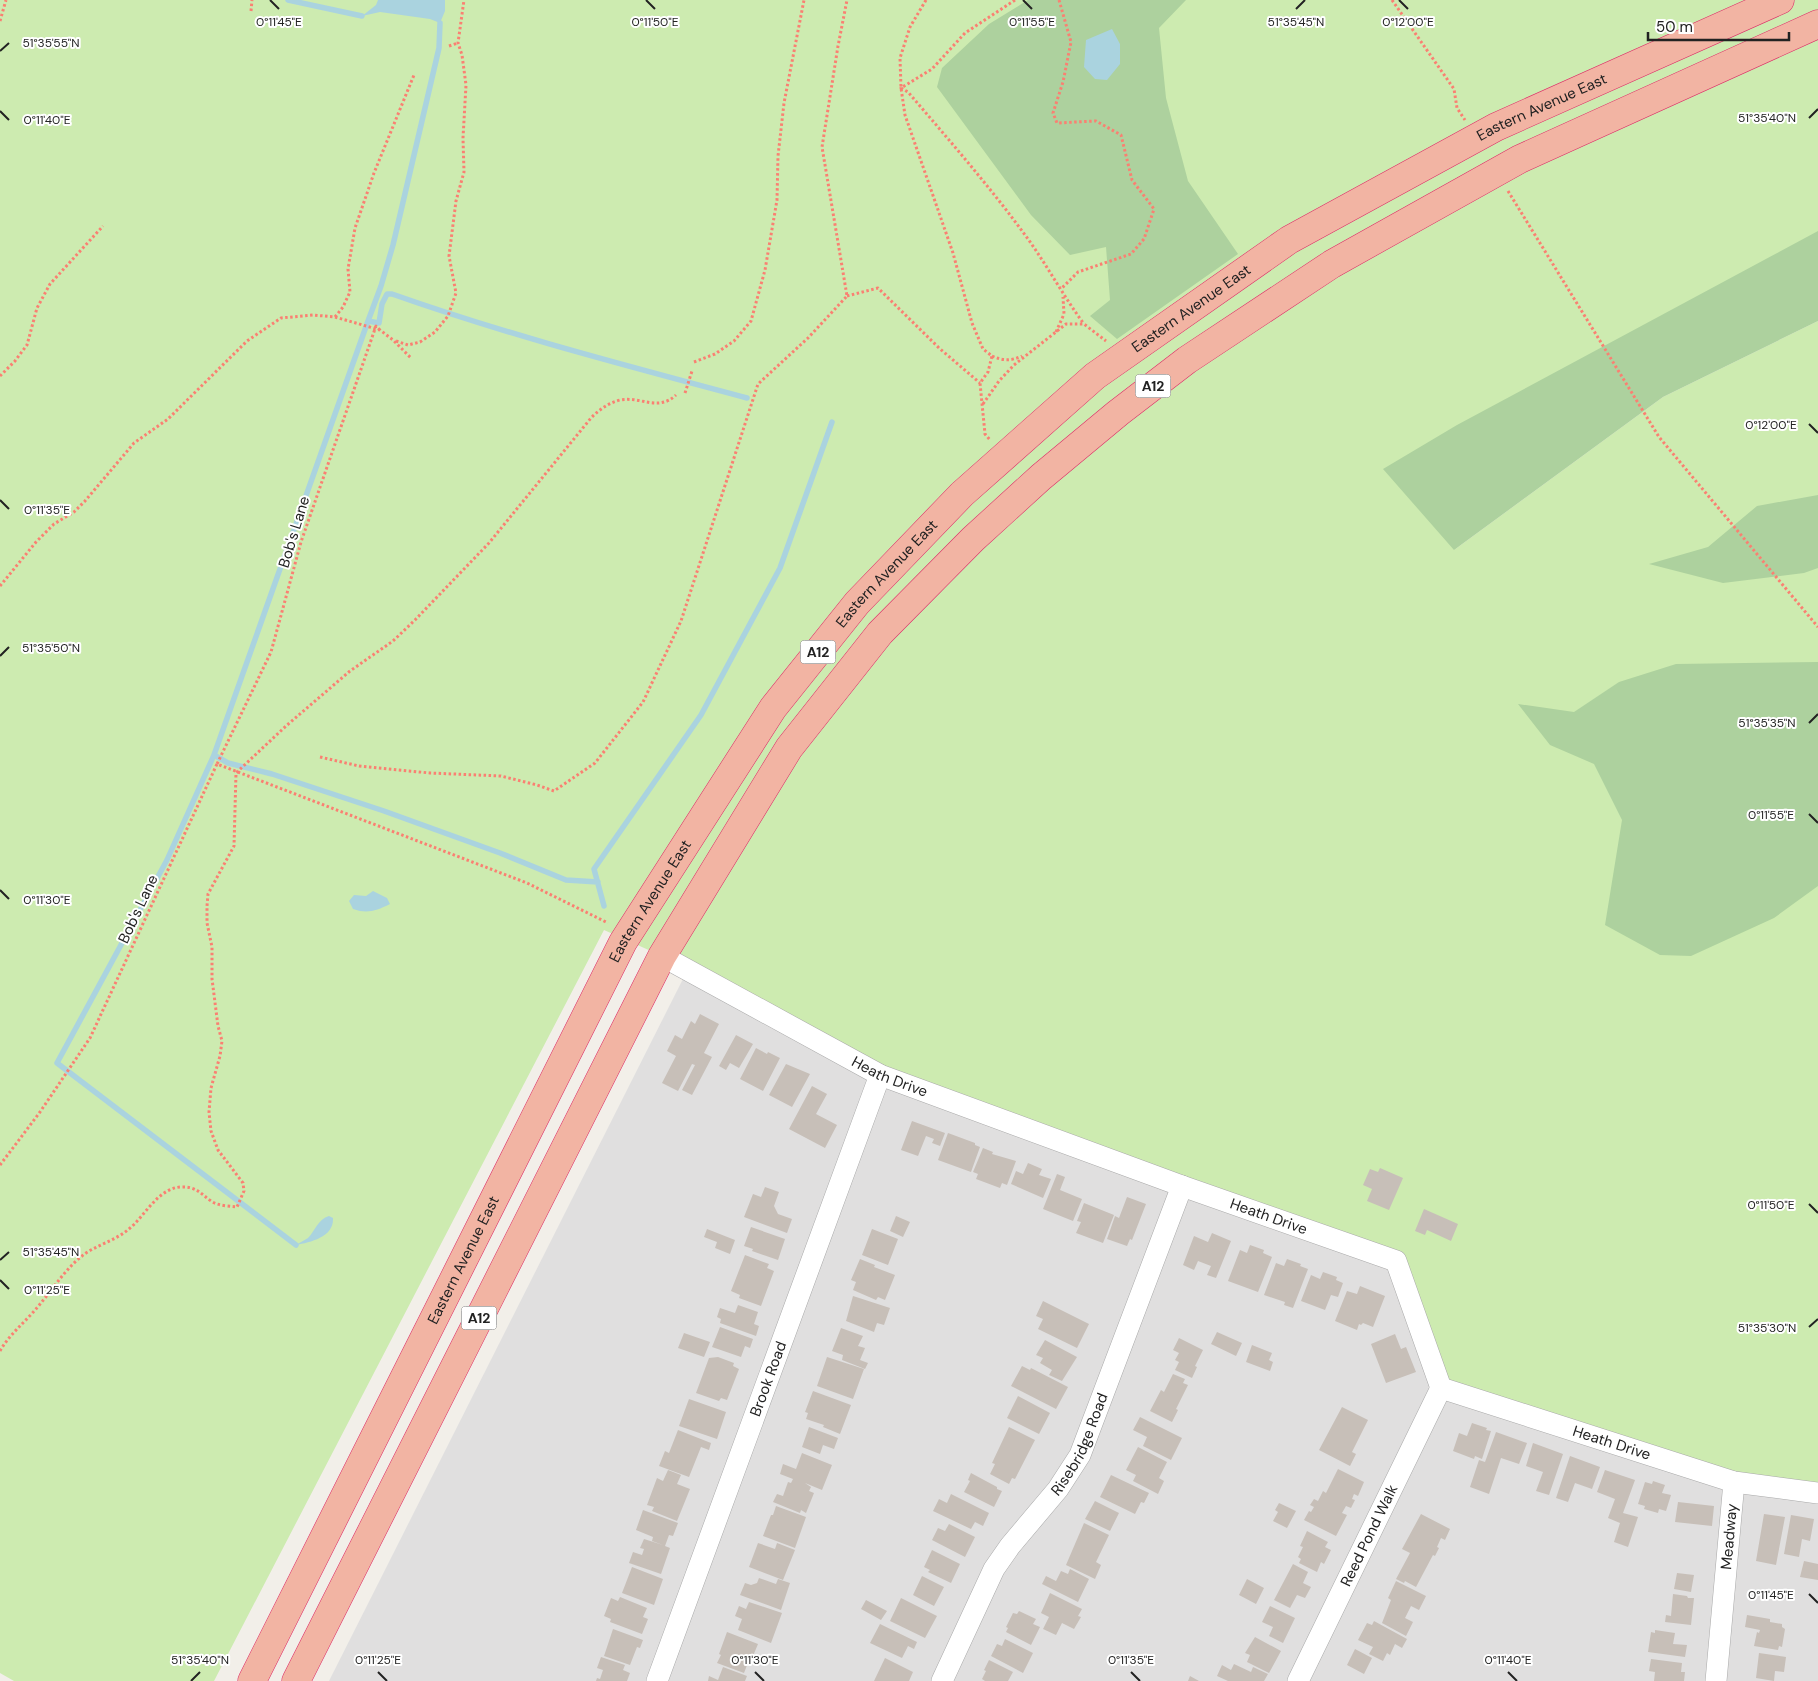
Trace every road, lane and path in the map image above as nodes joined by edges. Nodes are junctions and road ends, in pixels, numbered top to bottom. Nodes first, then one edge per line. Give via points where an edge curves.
1 (6, 0) edge
2 (252, 0) edge
3 (464, 0) edge
4 (804, 0) edge
5 (847, 0) edge
6 (926, 0) edge
7 (1015, 0) edge
8 (1059, 0) edge
9 (1392, 0) edge
10 (1780, 0) edge
11 (251, 11) dead end
12 (0, 21) edge
13 (1818, 24) edge
14 (458, 43) junction
15 (449, 46) dead end
16 (414, 75) dead end
17 (901, 88) junction
18 (1476, 138) junction
19 (1496, 172) junction
20 (103, 226) dead end
21 (1061, 289) junction
22 (1063, 294) junction
23 (847, 296) junction
24 (334, 317) junction
25 (1084, 324) junction
26 (374, 327) junction
27 (1054, 334) junction
28 (393, 340) junction
29 (1026, 355) junction
30 (1125, 355) junction
31 (992, 356) junction
32 (411, 358) dead end
33 (694, 362) dead end
34 (692, 371) dead end
35 (0, 376) edge
36 (980, 383) junction
37 (685, 393) dead end
38 (676, 395) dead end
39 (983, 405) junction
40 (1004, 456) junction
41 (0, 586) edge
42 (1818, 627) edge
43 (320, 757) dead end
44 (218, 764) junction
45 (236, 773) junction
46 (629, 933) junction
47 (662, 956) junction
48 (880, 1075) junction
49 (0, 1165) edge
50 (1182, 1186) junction
51 (0, 1350) edge
52 (1440, 1388) junction
53 (1734, 1482) junction
54 (1818, 1493) edge
55 (252, 1681) edge
56 (296, 1681) edge
57 (657, 1681) edge
58 (942, 1681) edge
59 (1298, 1681) edge
60 (1716, 1681) edge

1 - 12 path
2 - 11 path
3 - 14 path
4 - 33 path via 784,103 776,200 751,321 734,341 715,354
5 - 23 path via 822,147
6 - 17 path via 910,27 900,58
7 - 17 path via 965,34 932,69
8 - 21 path via 1071,42 1053,113 1057,123 1096,122 1121,135 1132,180 1154,209 1144,239 1131,254 1078,272
9 - 18 path via 1454,89 1457,108
10 - 18 highway, Eastern Avenue East / A12
13 - 19 highway, A12
14 - 15 path
14 - 28 path via 466,85 464,172 456,201 449,256 456,293 448,316 435,332 420,342 408,345
16 - 24 path via 355,228 348,270 350,292
17 - 21 path via 908,92 991,189
17 - 31 path via 905,114 972,323 983,349
18 - 30 highway, Eastern Avenue East / A12 via 1289,240
19 - 42 path via 1658,437
19 - 47 highway, A12 via 1332,264 1187,360 1118,412 973,539 880,633 789,748
20 - 35 path via 50,284 37,308 27,345
21 - 22 path
22 - 25 path
22 - 27 path via 1064,314
23 - 36 path via 878,288
23 - 43 path via 758,384 681,621 643,702 595,762 554,792 501,776 359,766
24 - 26 path
24 - 41 path via 281,318 247,341 168,419 134,443 85,501 36,542
25 - 27 path via 1066,324
25 - 30 path
26 - 28 path
26 - 44 path, Bob's Lane via 301,542 271,652
27 - 29 path
28 - 32 path
29 - 31 path via 1014,360
29 - 39 path via 999,381
30 - 40 highway, Eastern Avenue East / A12 via 1095,376
31 - 36 path via 988,372
34 - 37 path
36 - 39 path
38 - 45 path via 661,404 620,400 603,406 488,543 415,620 350,671
39 - 40 path via 985,434
40 - 46 highway, Eastern Avenue East / A12 via 962,494 857,603 773,708
44 - 45 path
44 - 49 path, Bob's Lane via 90,1038
45 - 46 path via 527,883
45 - 51 path via 234,846 208,894 207,906 212,980 222,1041 209,1112 218,1150 243,1182 244,1191 237,1207 212,1202 192,1188 180,1186 168,1192 118,1238 84,1254
46 - 55 highway, Eastern Avenue East / A12
47 - 48 street, Heath Drive
47 - 56 highway, A12
48 - 50 street, Heath Drive
48 - 57 street, Brook Road
50 - 52 street, Heath Drive via 1396,1261
50 - 58 street, Risebridge Road via 1080,1455 1058,1489 994,1569
52 - 53 street, Heath Drive
52 - 59 street, Reed Pond Walk
53 - 54 street, Heath Drive
53 - 60 street, Meadway

